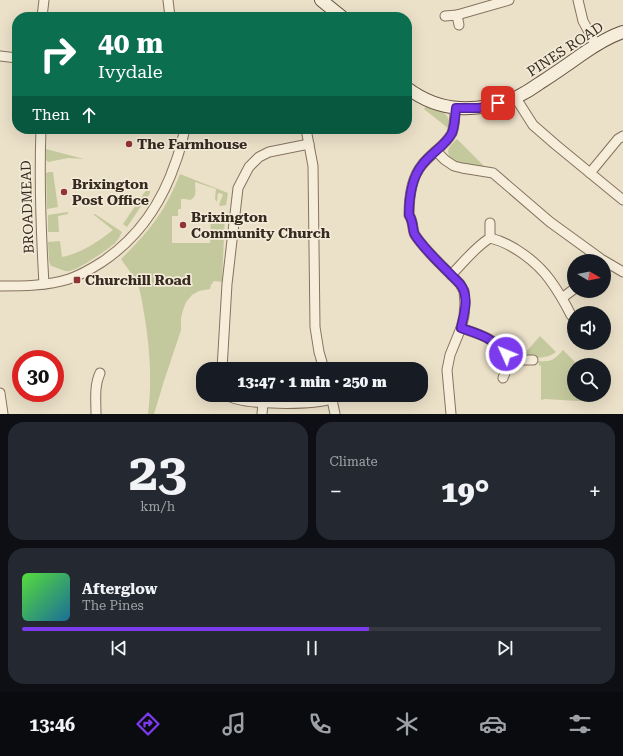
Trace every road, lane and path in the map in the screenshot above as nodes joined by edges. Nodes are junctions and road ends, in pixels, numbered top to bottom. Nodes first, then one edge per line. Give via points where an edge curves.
1 (44, 0) edge
2 (168, 0) edge
3 (321, 0) edge
4 (509, 0) edge
5 (578, 0) edge
6 (43, 12) edge
7 (169, 12) edge
8 (336, 12) edge
9 (457, 14) junction
10 (445, 16) dead end
11 (459, 25) dead end
12 (623, 32) edge
13 (596, 45) junction
14 (0, 56) edge
15 (12, 57) edge
16 (412, 92) edge
17 (516, 98) junction
18 (456, 108) junction
19 (40, 134) edge
20 (184, 134) edge
21 (307, 134) edge
22 (623, 136) edge
23 (309, 144) junction
24 (436, 151) junction
25 (590, 173) junction
26 (623, 200) edge
27 (490, 223) dead end
28 (490, 238) junction
29 (621, 271) edge
30 (451, 275) junction
31 (623, 279) edge
32 (44, 284) junction
33 (0, 286) edge
34 (567, 294) edge
35 (562, 298) junction
36 (567, 307) edge
37 (461, 328) junction
38 (510, 360) junction
39 (533, 360) dead end
40 (222, 362) edge
41 (322, 362) edge
42 (100, 373) dead end
43 (503, 378) dead end
44 (0, 393) edge
45 (257, 402) edge
46 (319, 402) edge
47 (332, 402) edge
48 (263, 403) junction
49 (3, 414) edge
50 (96, 414) edge
51 (262, 414) edge
52 (335, 414) edge
53 (451, 414) edge

1 - 6 street
2 - 7 street
3 - 8 street
4 - 9 street
5 - 13 street via 583,21
9 - 10 street
9 - 11 street
12 - 13 street, PINES ROAD
13 - 17 street, PINES ROAD
14 - 15 street
16 - 18 street, PINES ROAD via 442,106
17 - 18 street, PINES ROAD via 479,108
17 - 25 street via 533,125
18 - 24 street via 452,132
19 - 32 street, BROADMEAD
20 - 32 street via 166,187 140,229 122,247 83,274
21 - 23 street
22 - 25 street
23 - 40 street via 268,152 259,157 248,167 238,188 227,284
23 - 41 street via 313,166 315,327
24 - 29 street via 454,166 493,173 550,222
24 - 30 street via 422,165 414,178 409,215 414,233
25 - 26 street
27 - 28 street
28 - 30 street
28 - 35 street via 508,244 522,253 549,279
29 - 31 street
30 - 37 street via 464,291
32 - 33 street
34 - 35 street
35 - 36 street
37 - 38 street via 489,338
37 - 53 street via 447,370
38 - 39 street
38 - 43 street
42 - 50 street via 96,386
44 - 49 street
45 - 48 street
46 - 48 street
47 - 52 street
48 - 51 street

